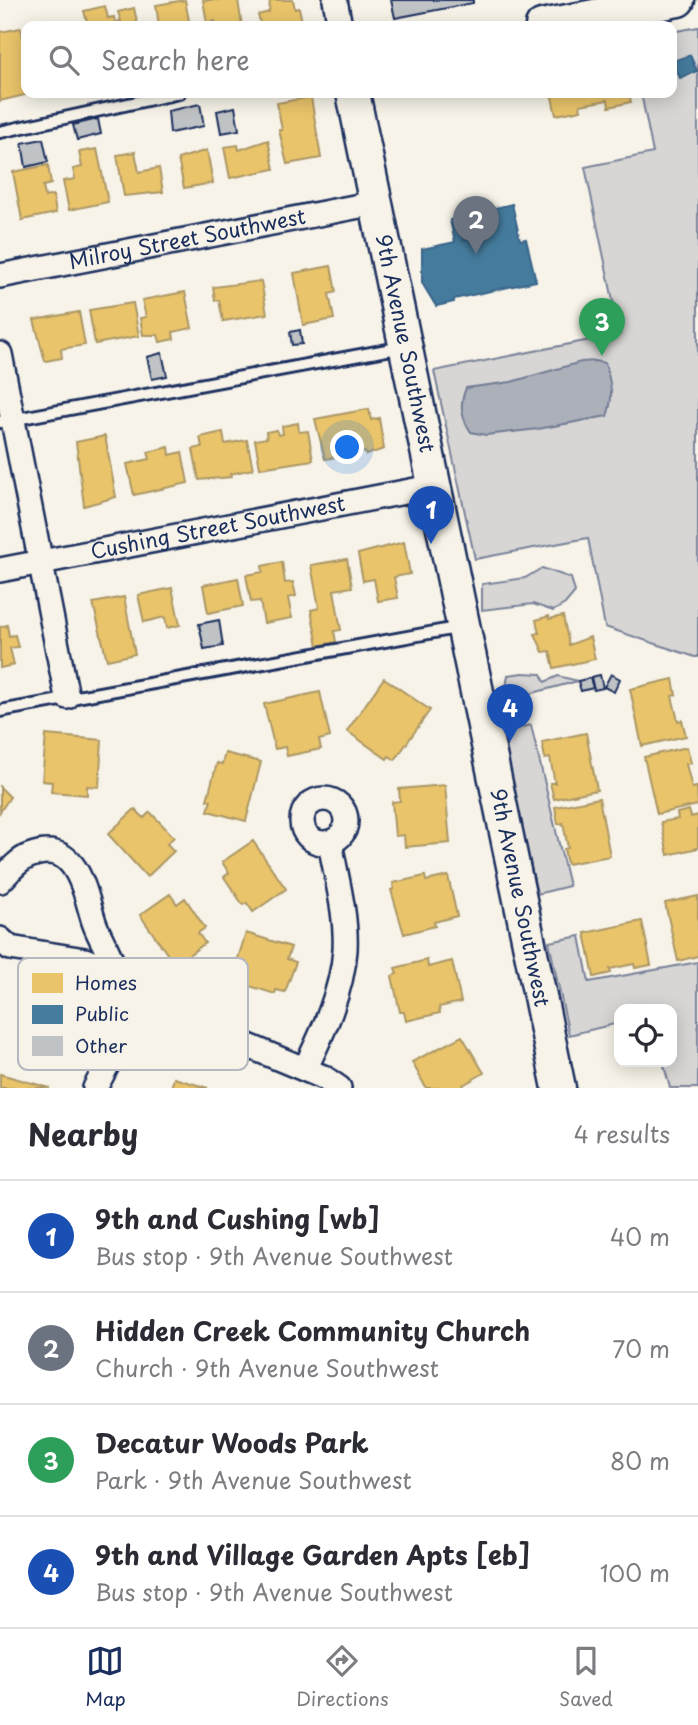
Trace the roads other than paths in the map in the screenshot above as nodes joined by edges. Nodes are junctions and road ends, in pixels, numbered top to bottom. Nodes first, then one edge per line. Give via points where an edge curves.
1 (335, 0) edge
2 (673, 0) edge
3 (339, 21) edge
4 (567, 21) edge
5 (156, 98) edge
6 (354, 98) edge
7 (0, 132) edge
8 (375, 203) junction
9 (0, 276) edge
10 (406, 346) junction
11 (0, 354) edge
12 (6, 420) edge
13 (436, 486) junction
14 (40, 562) junction
15 (0, 570) edge
16 (462, 627) junction
17 (67, 697) junction
18 (0, 711) edge
19 (330, 842) dead end
20 (1, 879) edge
21 (0, 939) edge
22 (72, 958) edge
23 (110, 958) edge
24 (248, 1045) edge
25 (305, 1069) junction
26 (104, 1070) edge
27 (94, 1088) edge
28 (339, 1088) edge
29 (559, 1088) edge

1 - 3 street
2 - 4 street
5 - 7 lane
6 - 8 street, 9th Avenue Southwest
8 - 9 street, Milroy Street Southwest
8 - 10 street, 9th Avenue Southwest
10 - 12 lane
10 - 13 street, 9th Avenue Southwest
11 - 12 street
12 - 14 street
13 - 14 street, Cushing Street Southwest
13 - 16 street, 9th Avenue Southwest
14 - 15 street, Cushing Street Southwest
14 - 17 street
16 - 17 lane
16 - 29 street, 9th Avenue Southwest
17 - 18 lane
19 - 25 street via 345,951 335,998
20 - 23 street via 27,856 63,857 78,869
21 - 22 street via 10,948
24 - 25 street
25 - 28 street
26 - 27 street

